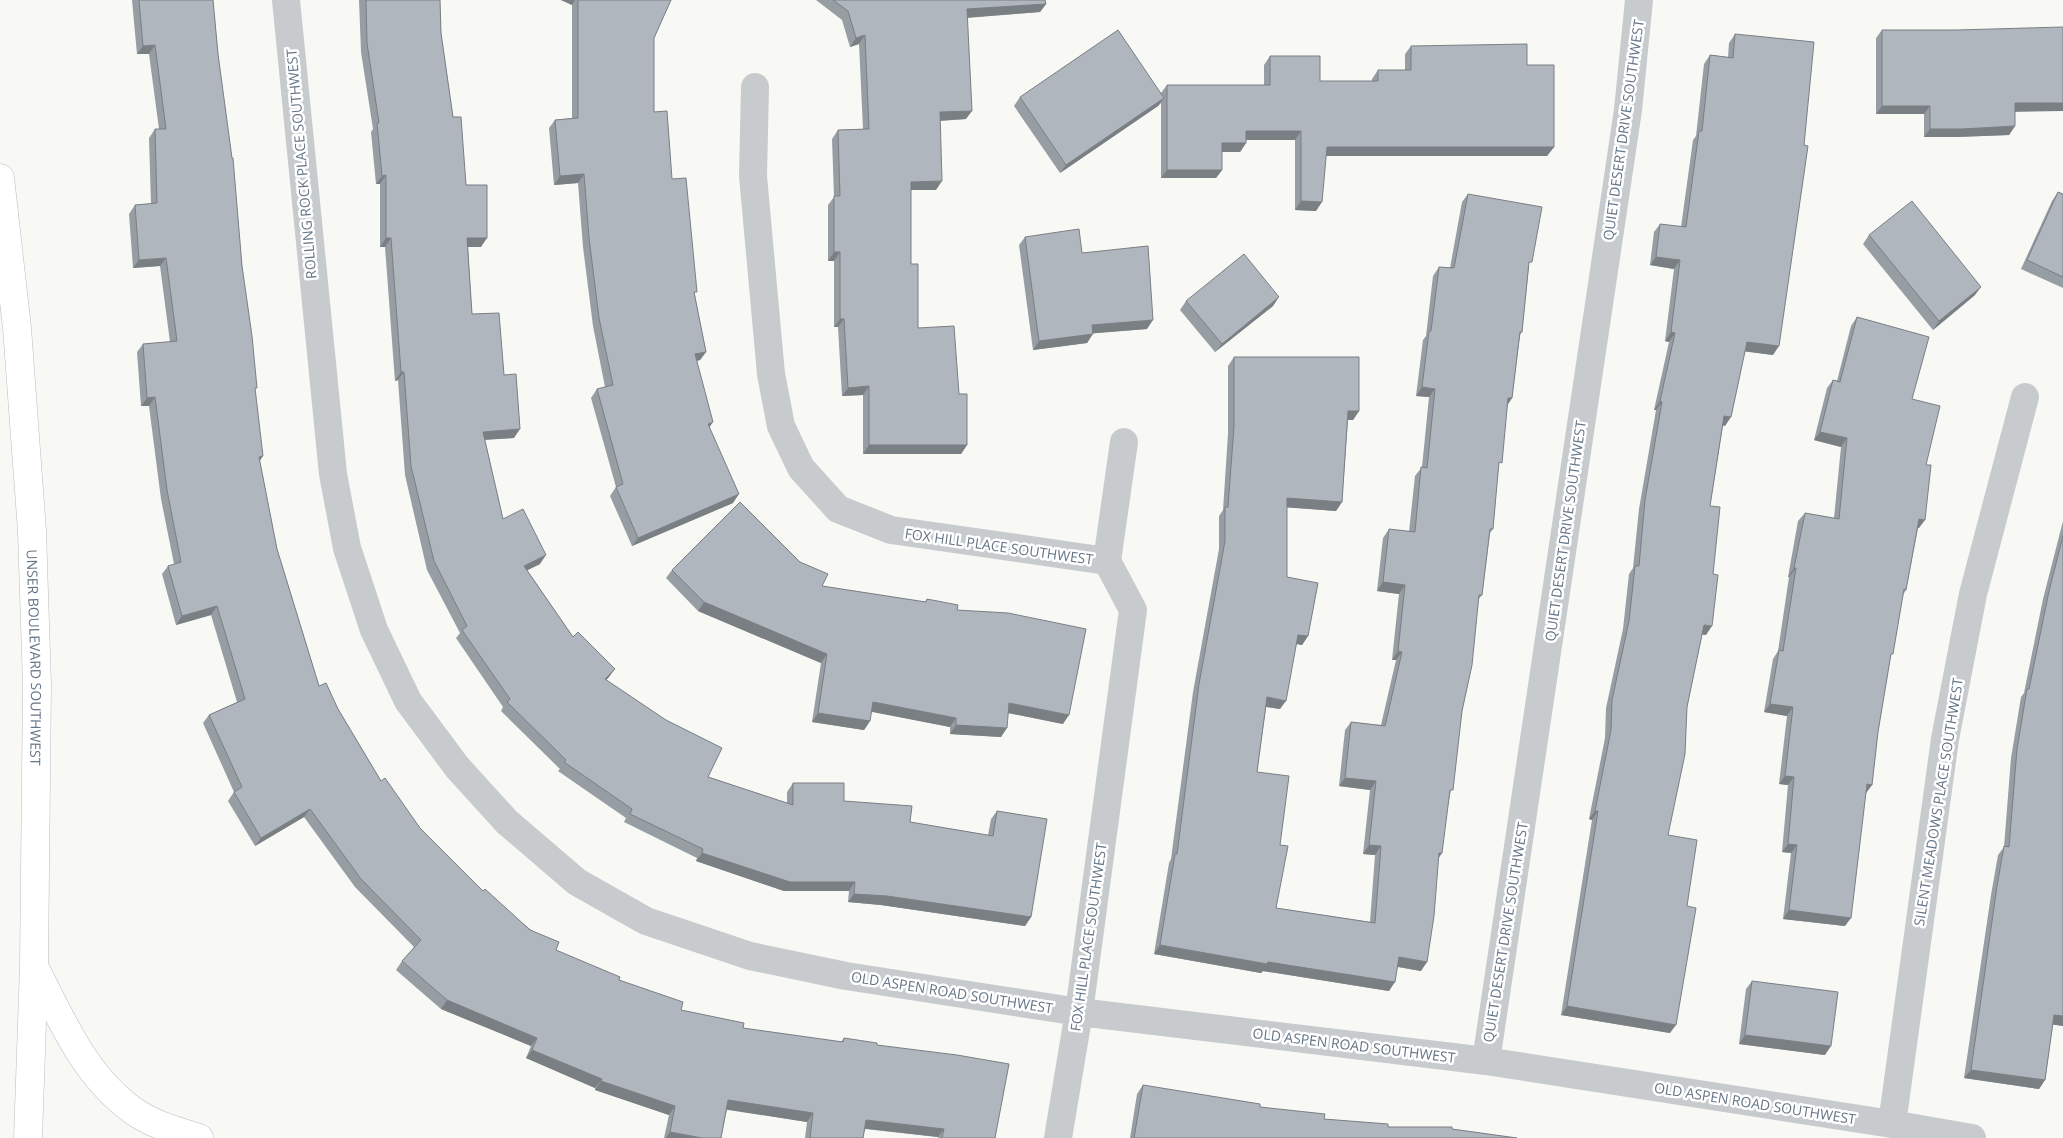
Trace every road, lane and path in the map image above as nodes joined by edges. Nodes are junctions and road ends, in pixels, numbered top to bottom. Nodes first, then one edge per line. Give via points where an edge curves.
1 (286, 0) edge
2 (1639, 0) edge
3 (755, 88) dead end
4 (0, 178) edge
5 (317, 328) joint
6 (2025, 397) dead end
7 (1124, 442) dead end
8 (1107, 561) junction
9 (34, 966) junction
10 (1079, 1012) junction
11 (1486, 1061) junction
12 (1892, 1124) junction
13 (28, 1138) edge
14 (199, 1138) edge
15 (1058, 1138) edge
16 (1972, 1138) edge

1 - 5 street, ROLLING ROCK PLACE SOUTHWEST
2 - 11 street, QUIET DESERT DRIVE SOUTHWEST via 1628,110
3 - 8 street, FOX HILL PLACE SOUTHWEST via 753,176 771,374 781,426 801,468 838,509 891,530
4 - 9 main road, UNSER BOULEVARD SOUTHWEST via 17,328 32,532 37,685
5 - 10 street, OLD ASPEN ROAD SOUTHWEST via 335,483 347,548 374,630 408,701 457,767 507,822 577,882 646,921 740,952 846,976
6 - 12 street, SILENT MEADOWS PLACE SOUTHWEST via 1973,594 1945,739
7 - 8 street
8 - 10 street, FOX HILL PLACE SOUTHWEST via 1134,610
9 - 13 main road, UNSER BOULEVARD SOUTHWEST
9 - 14 main road via 84,1060 106,1088 136,1112 170,1129
10 - 11 street, OLD ASPEN ROAD SOUTHWEST
10 - 15 street, FOX HILL PLACE SOUTHWEST
11 - 12 street, OLD ASPEN ROAD SOUTHWEST
12 - 16 street, OLD ASPEN ROAD SOUTHWEST

